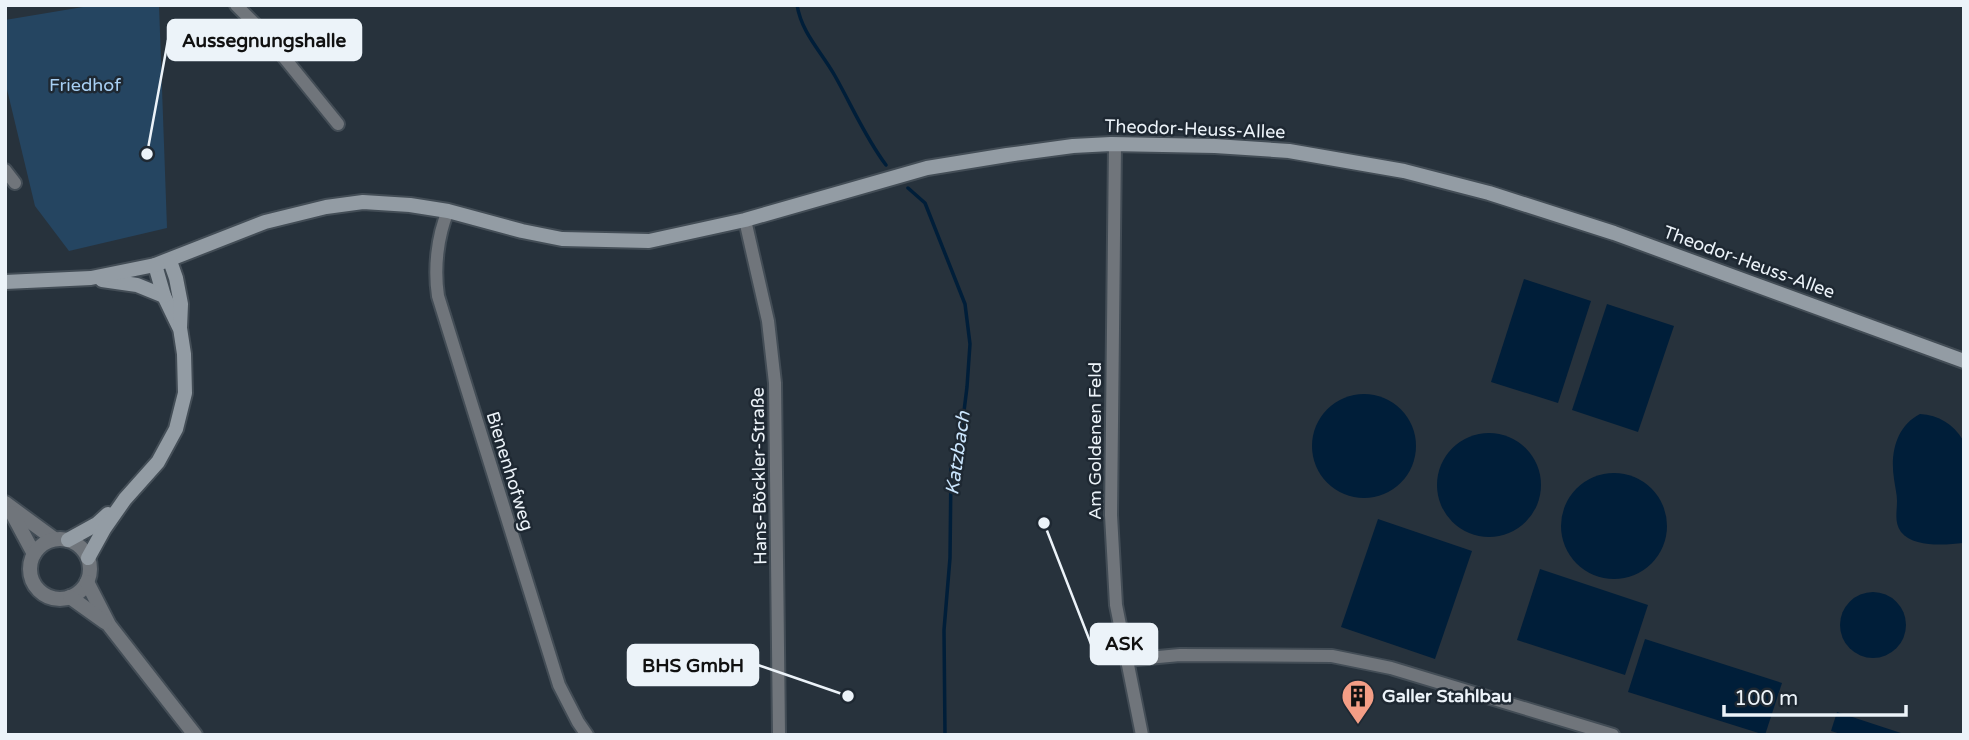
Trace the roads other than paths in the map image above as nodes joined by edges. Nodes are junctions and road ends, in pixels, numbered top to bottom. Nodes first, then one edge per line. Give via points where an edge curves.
1 (236, 5) edge
2 (338, 124) dead end
3 (1115, 144) junction
4 (5, 170) edge
5 (15, 183) dead end
6 (448, 211) junction
7 (745, 220) junction
8 (170, 261) junction
9 (155, 265) junction
10 (91, 278) junction
11 (5, 282) edge
12 (164, 296) junction
13 (180, 328) junction
14 (1964, 361) edge
15 (125, 499) junction
16 (8, 506) edge
17 (61, 539) junction
18 (34, 554) junction
19 (88, 558) junction
20 (87, 582) junction
21 (70, 597) junction
22 (109, 625) junction
23 (1126, 660) junction
24 (195, 735) edge
25 (587, 735) edge
26 (779, 735) edge
27 (1142, 735) edge
28 (1613, 735) edge

1 - 2 street
3 - 7 main road, Theodor-Heuss-Allee via 927,168
3 - 14 main road, Theodor-Heuss-Allee via 1289,151 1404,171 1614,233
3 - 23 street, Am Goldenen Feld via 1111,514 1116,605
4 - 5 street
6 - 7 main road, Theodor-Heuss-Allee via 522,231 594,241 649,241
6 - 8 main road, Theodor-Heuss-Allee via 363,202 326,207 265,222
6 - 25 street, Bienenhofweg via 435,276 438,296 559,685
7 - 26 street, Hans-Böckler-Straße via 768,321 775,383
8 - 9 main road, Theodor-Heuss-Allee
8 - 13 main road via 179,291
9 - 10 main road, Theodor-Heuss-Allee
9 - 12 main road
10 - 11 main road
10 - 12 main road via 137,285
12 - 13 main road
13 - 15 main road via 185,393 176,429 158,462
15 - 17 main road via 97,524
15 - 19 main road
16 - 17 street
16 - 18 street
17 - 18 street via 46,542
17 - 19 street via 80,546
18 - 21 street via 30,571 37,588 52,598
19 - 20 street
20 - 21 street
20 - 22 street
21 - 22 street
22 - 24 street
23 - 27 street, Am Goldenen Feld
23 - 28 street via 1180,655 1332,656 1391,668

